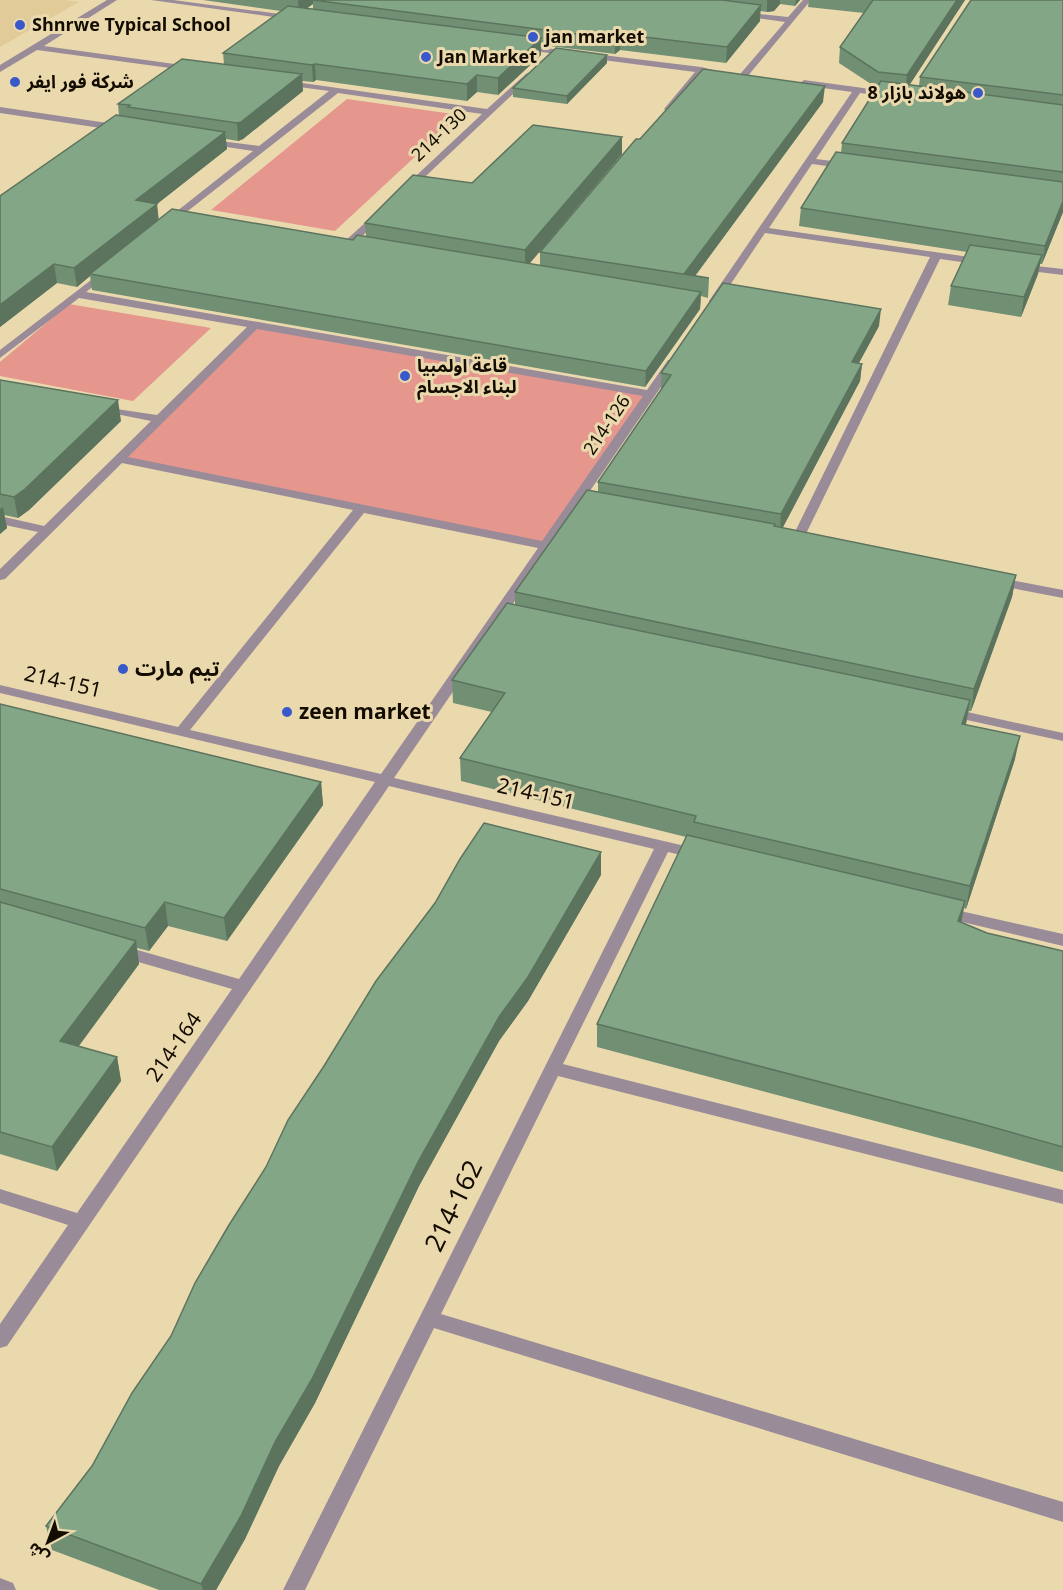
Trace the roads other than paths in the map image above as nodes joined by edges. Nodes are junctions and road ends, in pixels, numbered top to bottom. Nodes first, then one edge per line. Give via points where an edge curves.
1 (113, 0) edge
2 (155, 0) edge
3 (807, 0) edge
4 (168, 1) edge
5 (734, 13) edge
6 (301, 19) edge
7 (791, 20) junction
8 (507, 45) edge
9 (35, 47) junction
10 (553, 51) junction
11 (545, 59) edge
12 (537, 66) edge
13 (0, 69) edge
14 (700, 70) junction
15 (201, 71) edge
16 (744, 75) junction
17 (755, 77) edge
18 (268, 80) edge
19 (790, 81) edge
20 (336, 90) junction
21 (858, 90) junction
22 (898, 95) edge
23 (0, 110) edge
24 (489, 112) junction
25 (659, 120) edge
26 (109, 126) junction
27 (132, 130) edge
28 (100, 133) edge
29 (202, 140) edge
30 (261, 149) junction
31 (810, 160) junction
32 (856, 167) edge
33 (397, 198) edge
34 (389, 206) edge
35 (177, 215) junction
36 (188, 217) edge
37 (159, 230) edge
38 (763, 230) junction
39 (337, 242) edge
40 (348, 244) junction
41 (360, 246) edge
42 (936, 256) junction
43 (994, 264) edge
44 (114, 265) edge
45 (1005, 265) edge
46 (1063, 272) edge
47 (77, 294) junction
48 (705, 307) edge
49 (255, 325) junction
50 (680, 350) edge
51 (0, 355) edge
52 (650, 394) junction
53 (91, 407) edge
54 (159, 419) junction
55 (118, 459) junction
56 (362, 508) junction
57 (0, 520) edge
58 (47, 530) junction
59 (796, 542) edge
60 (546, 546) junction
61 (0, 576) edge
62 (982, 578) edge
63 (1063, 594) edge
64 (0, 689) edge
65 (936, 710) edge
66 (181, 732) junction
67 (1063, 737) edge
68 (385, 780) junction
69 (663, 846) junction
70 (708, 856) edge
71 (926, 908) edge
72 (1063, 940) edge
73 (100, 945) edge
74 (244, 986) junction
75 (552, 1068) junction
76 (0, 1196) edge
77 (1063, 1197) edge
78 (81, 1222) junction
79 (429, 1318) junction
80 (0, 1340) edge
81 (1063, 1512) edge
82 (0, 1588) edge
83 (5, 1590) edge
84 (294, 1590) edge

1 - 9 street
2 - 4 street
3 - 7 street
4 - 6 street
5 - 7 street
7 - 16 street
8 - 10 street
9 - 13 street
9 - 15 street
10 - 11 street
10 - 14 street
12 - 24 street, 214-130
14 - 16 street
14 - 25 street
16 - 17 street
18 - 20 street
19 - 21 street
20 - 24 street
20 - 30 street
21 - 22 street
21 - 31 street
23 - 26 street
24 - 33 street, 214-130
26 - 27 street
26 - 28 street
29 - 30 street
30 - 35 street
31 - 32 street
31 - 38 street
34 - 40 street
35 - 36 street
35 - 37 street
38 - 42 street
38 - 48 street
39 - 40 street
40 - 41 street
42 - 43 street
42 - 59 street
44 - 47 street
45 - 46 street
47 - 49 street
47 - 51 street
49 - 52 street
49 - 54 street
50 - 52 street, 214-126
52 - 60 street, 214-126 via 581,503
53 - 54 street
54 - 55 street
55 - 56 street
55 - 58 street
56 - 60 street
56 - 66 street
57 - 58 street
58 - 61 street
60 - 68 street, 214-126 via 503,617
62 - 63 street
64 - 66 street, 214-151
65 - 67 street
66 - 68 street, 214-151
68 - 69 street, 214-151
68 - 74 street, 214-164
69 - 70 street, 214-151
69 - 75 street, 214-162
71 - 72 street
73 - 74 street
74 - 78 street, 214-164
75 - 77 street
75 - 79 street, 214-162
76 - 78 street
78 - 80 street, 214-164
79 - 81 street
79 - 84 street, 214-162
82 - 83 street

